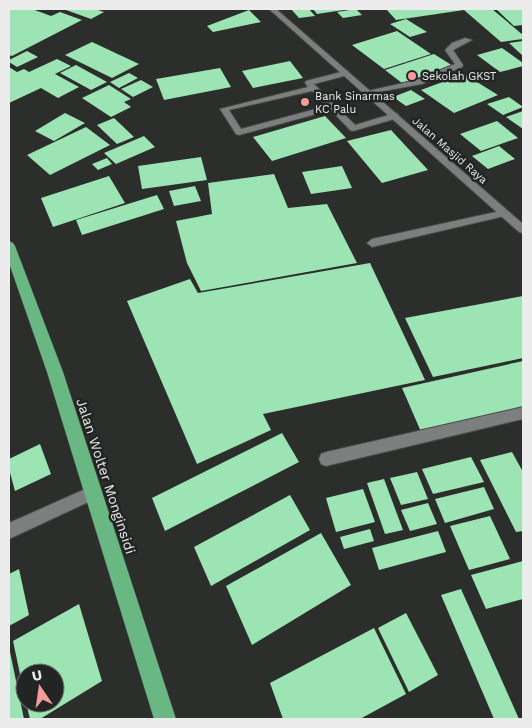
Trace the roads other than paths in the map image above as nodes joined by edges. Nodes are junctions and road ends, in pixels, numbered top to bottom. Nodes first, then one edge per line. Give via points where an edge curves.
1 (272, 9) edge
2 (468, 40) dead end
3 (345, 73) junction
4 (314, 88) junction
5 (367, 92) junction
6 (332, 107) junction
7 (395, 116) junction
8 (505, 213) junction
9 (523, 227) edge
10 (372, 243) dead end
11 (9, 246) edge
12 (523, 413) edge
13 (326, 459) dead end
14 (92, 493) junction
15 (9, 531) edge
16 (165, 719) edge

1 - 3 street, Jalan Masjid Raya
2 - 5 street via 449,50 459,65 419,82
3 - 4 street via 309,83
3 - 5 street, Jalan Masjid Raya
4 - 6 street
4 - 6 street via 224,109 239,132
5 - 7 street, Jalan Masjid Raya
6 - 7 street via 353,128
7 - 8 street, Jalan Masjid Raya
8 - 9 street, Jalan Masjid Raya
8 - 10 street
11 - 14 highway, Jalan Wolter Monginsidi via 55,372
12 - 13 street
14 - 15 street
14 - 16 highway, Jalan Wolter Monginsidi

